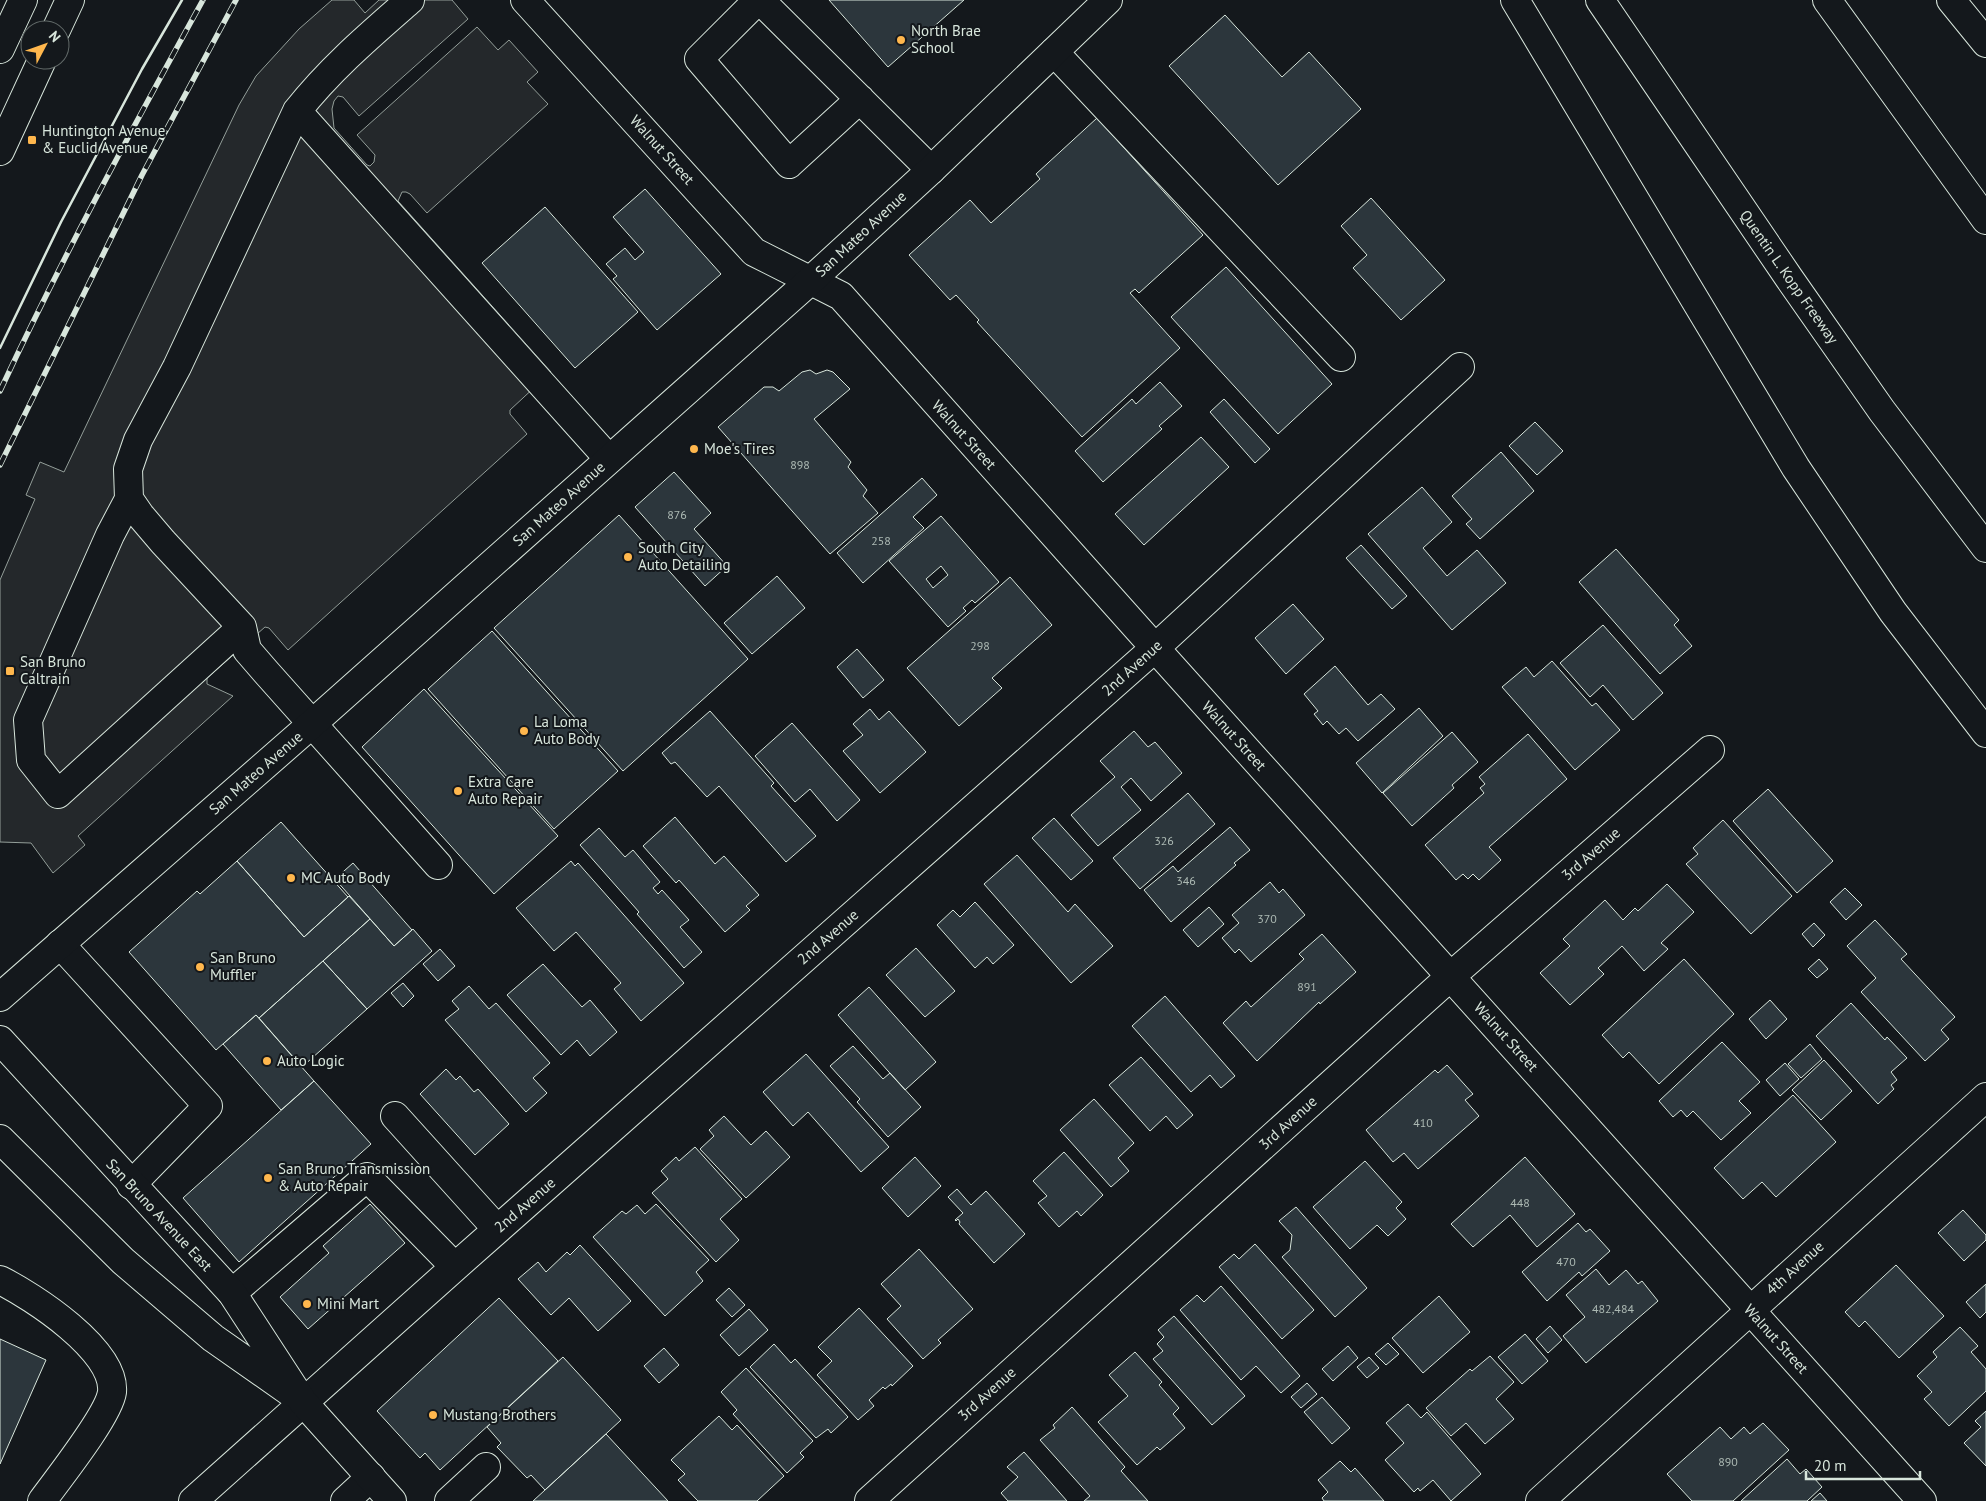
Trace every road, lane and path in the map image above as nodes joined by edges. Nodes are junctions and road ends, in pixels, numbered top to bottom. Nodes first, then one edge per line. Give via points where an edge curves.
1 (22, 0) edge
2 (70, 0) edge
3 (410, 0) edge
4 (525, 0) edge
5 (759, 0) edge
6 (1108, 0) edge
7 (1515, 0) edge
8 (1600, 0) edge
9 (1827, 0) edge
10 (1951, 0) edge
11 (61, 20) edge
12 (1986, 43) edge
13 (0, 49) edge
14 (1054, 52) junction
15 (37, 70) edge
16 (860, 99) junction
17 (297, 111) junction
18 (0, 152) edge
19 (931, 170) junction
20 (1986, 220) edge
21 (810, 281) junction
22 (1341, 357) dead end
23 (1460, 367) dead end
24 (610, 460) junction
25 (130, 499) junction
26 (1986, 548) edge
27 (242, 627) junction
28 (1155, 648) junction
29 (312, 723) junction
30 (1986, 733) edge
31 (1710, 750) dead end
32 (438, 865) dead end
33 (60, 944) junction
34 (1451, 976) junction
35 (0, 997) edge
36 (0, 1040) edge
37 (1986, 1097) edge
38 (396, 1116) dead end
39 (0, 1139) edge
40 (131, 1185) junction
41 (498, 1229) junction
42 (455, 1267) junction
43 (0, 1280) edge
44 (232, 1293) junction
45 (1749, 1310) junction
46 (303, 1402) junction
47 (486, 1468) dead end
48 (371, 1477) junction
49 (42, 1501) edge
50 (193, 1501) edge
51 (345, 1501) edge
52 (392, 1501) edge
53 (449, 1501) edge
54 (869, 1501) edge
55 (1540, 1501) edge
56 (1922, 1501) edge

1 - 13 main road
2 - 11 main road
3 - 17 main road via 338,64
4 - 21 main road, Walnut Street via 754,252
5 - 16 main road
5 - 16 main road via 699,58 789,164
6 - 14 main road, San Mateo Avenue
7 - 30 main road via 1796,468 1893,612
8 - 26 main road, Quentin L. Kopp Freeway via 1882,411
9 - 20 main road
10 - 12 main road
14 - 19 main road, San Mateo Avenue
14 - 22 main road
15 - 18 main road
16 - 19 main road
17 - 24 main road
17 - 25 main road via 177,367 138,440 128,469
19 - 21 main road, San Mateo Avenue
21 - 24 main road, San Mateo Avenue
21 - 28 main road, Walnut Street via 841,296
23 - 28 main road, 2nd Avenue
24 - 29 main road, San Mateo Avenue
25 - 27 main road via 163,542
25 - 27 main road via 110,535 28,720 31,760 58,794
27 - 29 main road via 247,650
28 - 34 main road, Walnut Street
28 - 41 main road, 2nd Avenue
29 - 32 main road
29 - 33 main road, San Mateo Avenue
31 - 34 main road, 3rd Avenue
33 - 35 main road, San Mateo Avenue
33 - 40 main road via 208,1106
34 - 45 main road, Walnut Street
34 - 54 main road, 3rd Avenue
36 - 40 main road, San Bruno Avenue East
37 - 45 main road, 4th Avenue
38 - 41 main road
39 - 46 main road, San Bruno Avenue East via 116,1254 213,1338
40 - 44 main road, San Bruno Avenue East
41 - 42 main road, 2nd Avenue
42 - 44 main road via 367,1177
42 - 46 main road, 2nd Avenue
43 - 49 main road via 69,1323 92,1348 108,1373 112,1391 90,1435
44 - 46 main road, San Bruno Avenue East
45 - 55 main road, 4th Avenue
45 - 56 main road, Walnut Street
46 - 48 main road, San Bruno Avenue East
46 - 50 main road, 2nd Avenue
47 - 53 main road
48 - 51 main road
48 - 52 main road, San Bruno Avenue East

